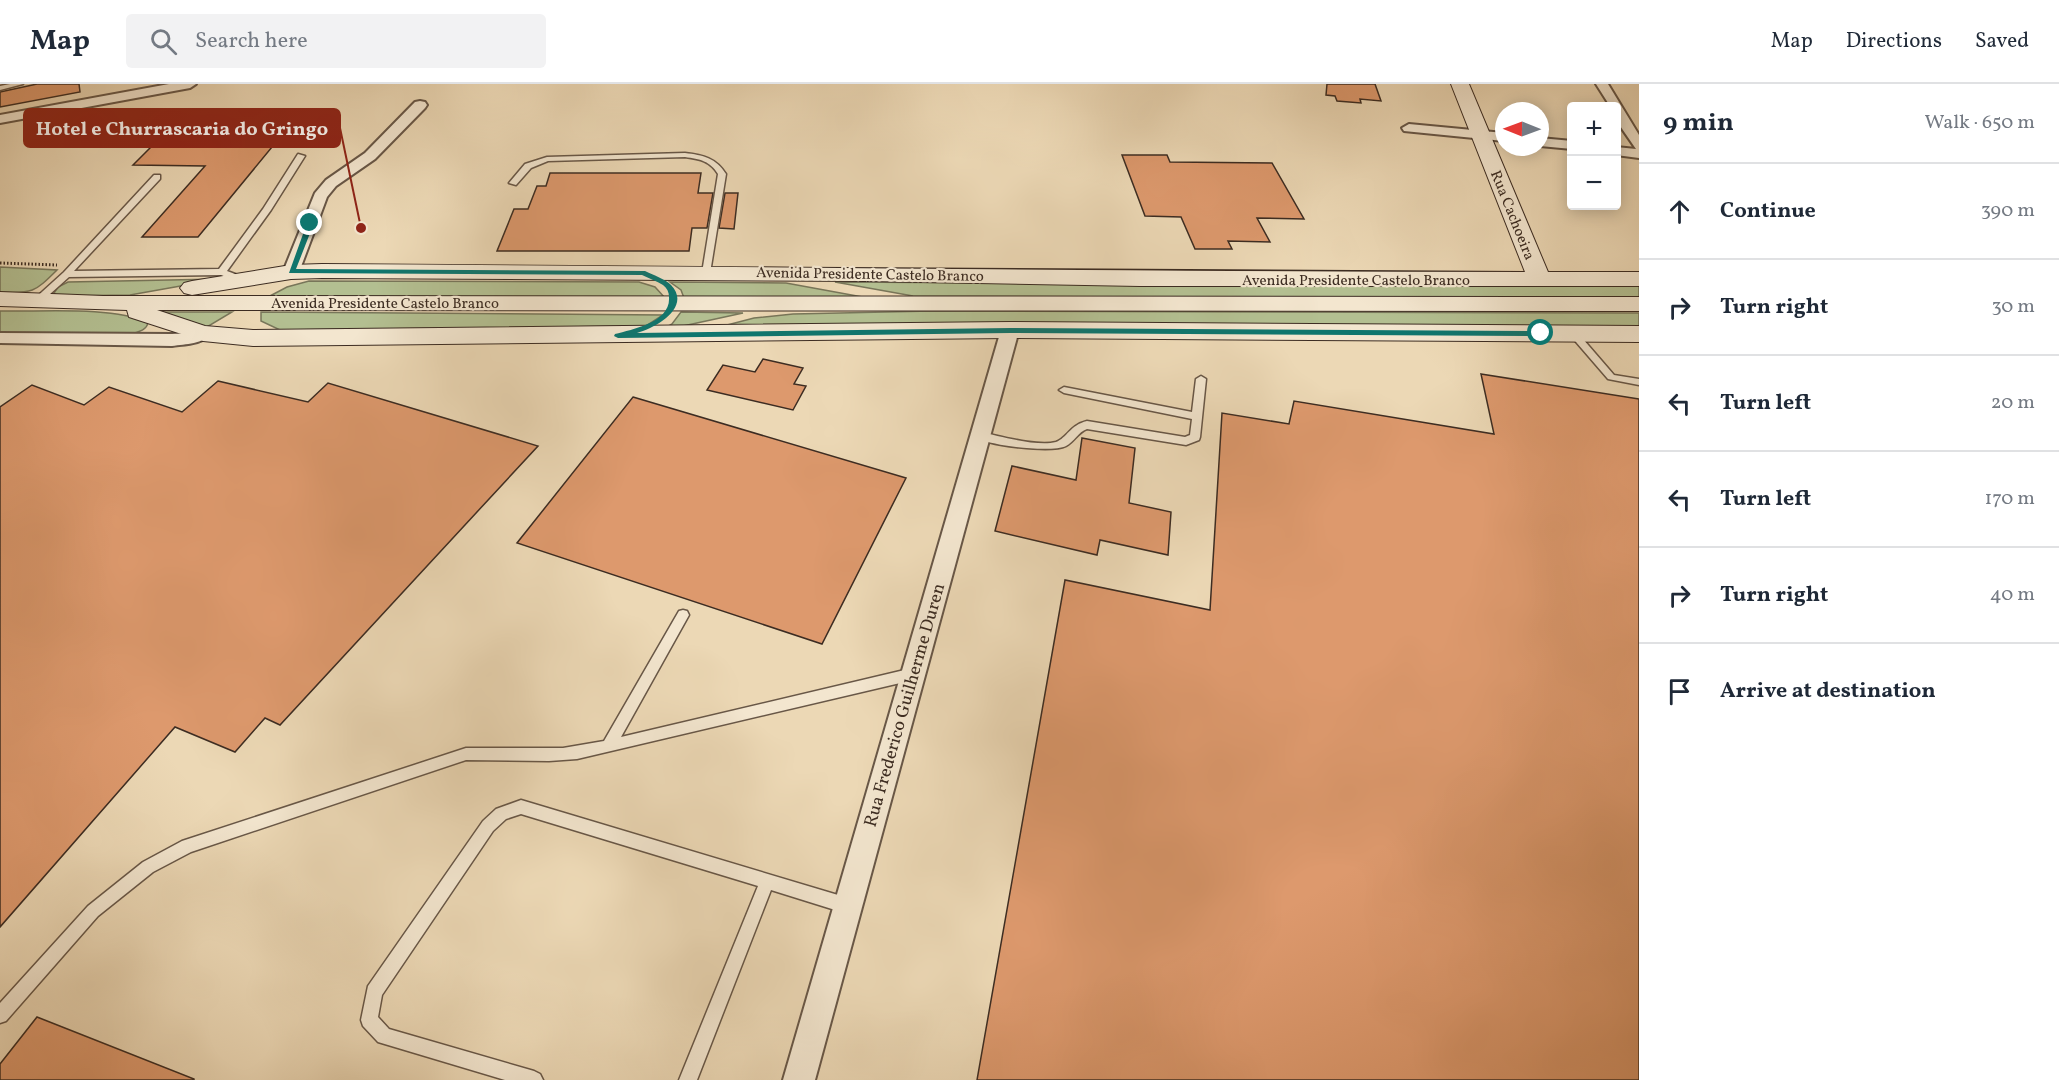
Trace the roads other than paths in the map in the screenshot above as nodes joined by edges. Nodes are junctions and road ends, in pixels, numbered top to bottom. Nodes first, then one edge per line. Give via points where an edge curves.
1 (20, 84) edge
2 (190, 84) edge
3 (1460, 84) edge
4 (1602, 84) edge
5 (0, 88) edge
6 (1613, 102) edge
7 (420, 105) dead end
8 (1621, 115) edge
9 (0, 119) edge
10 (1409, 128) dead end
11 (1480, 134) junction
12 (1495, 136) edge
13 (1549, 143) edge
14 (1567, 145) edge
15 (1639, 146) edge
16 (1621, 152) edge
17 (1639, 154) edge
18 (301, 156) dead end
19 (157, 177) dead end
20 (513, 183) dead end
21 (322, 271) junction
22 (291, 272) junction
23 (643, 273) junction
24 (706, 273) junction
25 (775, 273) junction
26 (67, 274) junction
27 (231, 275) junction
28 (1639, 279) edge
29 (1540, 280) junction
30 (0, 298) edge
31 (37, 301) junction
32 (248, 302) junction
33 (103, 303) junction
34 (673, 303) junction
35 (792, 303) junction
36 (935, 303) junction
37 (1639, 304) edge
38 (160, 318) junction
39 (1010, 330) junction
40 (203, 333) junction
41 (1573, 333) junction
42 (1639, 334) edge
43 (666, 335) junction
44 (618, 336) junction
45 (279, 337) junction
46 (0, 338) edge
47 (121, 341) junction
48 (1201, 379) dead end
49 (1639, 382) edge
50 (1064, 390) dead end
51 (1196, 416) junction
52 (980, 436) junction
53 (682, 615) dead end
54 (913, 674) junction
55 (608, 746) junction
56 (766, 882) junction
57 (848, 906) junction
58 (0, 1015) edge
59 (534, 1080) edge
60 (688, 1080) edge
61 (799, 1080) edge

1 - 5 lane
2 - 9 street
3 - 11 main road, Rua Cachoeira
4 - 6 street
7 - 22 street via 370,156 331,183 320,196
8 - 15 street
10 - 11 street
11 - 12 street
11 - 29 main road, Rua Cachoeira
13 - 14 street
16 - 17 street
18 - 27 lane
19 - 26 lane
20 - 24 lane via 528,166 547,159 685,155 707,158 717,164 722,174
21 - 22 main road, Avenida Presidente Castelo Branco
21 - 23 main road, Avenida Presidente Castelo Branco
21 - 32 main road via 282,281
22 - 27 main road, Avenida Presidente Castelo Branco
23 - 24 main road, Avenida Presidente Castelo Branco
23 - 34 main road via 666,284 673,292
24 - 25 main road, Avenida Presidente Castelo Branco
25 - 29 main road, Avenida Presidente Castelo Branco
25 - 36 main road
26 - 27 lane
26 - 31 lane
27 - 32 main road via 251,291
27 - 33 main road, Avenida Presidente Castelo Branco
28 - 29 main road, Avenida Presidente Castelo Branco
30 - 31 main road, Avenida Presidente Castelo Branco
31 - 33 main road, Avenida Presidente Castelo Branco
32 - 33 main road, Avenida Presidente Castelo Branco
32 - 34 main road, Avenida Presidente Castelo Branco
32 - 40 main road via 236,314
32 - 45 main road via 257,327
33 - 38 main road, Avenida Presidente Castelo Branco
34 - 35 main road, Avenida Presidente Castelo Branco
34 - 44 main road via 668,313 648,328
35 - 36 main road, Avenida Presidente Castelo Branco
35 - 43 main road
36 - 37 main road, Avenida Presidente Castelo Branco
38 - 40 main road, Avenida Presidente Castelo Branco
38 - 47 street, Avenida Presidente Castelo Branco via 150,333
39 - 41 main road, Avenida Presidente Castelo Branco
39 - 43 main road, Avenida Presidente Castelo Branco
39 - 52 street, Rua Frederico Guilherme Duren
40 - 45 main road, Avenida Presidente Castelo Branco
40 - 47 street, Avenida Presidente Castelo Branco via 179,340
41 - 42 main road, Avenida Presidente Castelo Branco
41 - 49 lane via 1611,377
43 - 44 main road, Avenida Presidente Castelo Branco
44 - 45 main road, Avenida Presidente Castelo Branco
46 - 47 street, Avenida Presidente Castelo Branco
48 - 51 lane
50 - 51 lane
51 - 52 lane via 1195,437 1186,441 1087,425 1076,428 1061,444 1053,446
52 - 54 street, Rua Frederico Guilherme Duren
53 - 55 lane
54 - 55 lane
54 - 57 street, Rua Frederico Guilherme Duren
55 - 58 lane via 550,756 466,754 188,846 148,867 93,911
56 - 57 lane
56 - 59 lane via 521,807 501,814 488,826 374,992 369,1020 384,1036
56 - 60 lane
57 - 61 street, Rua Frederico Guilherme Duren

